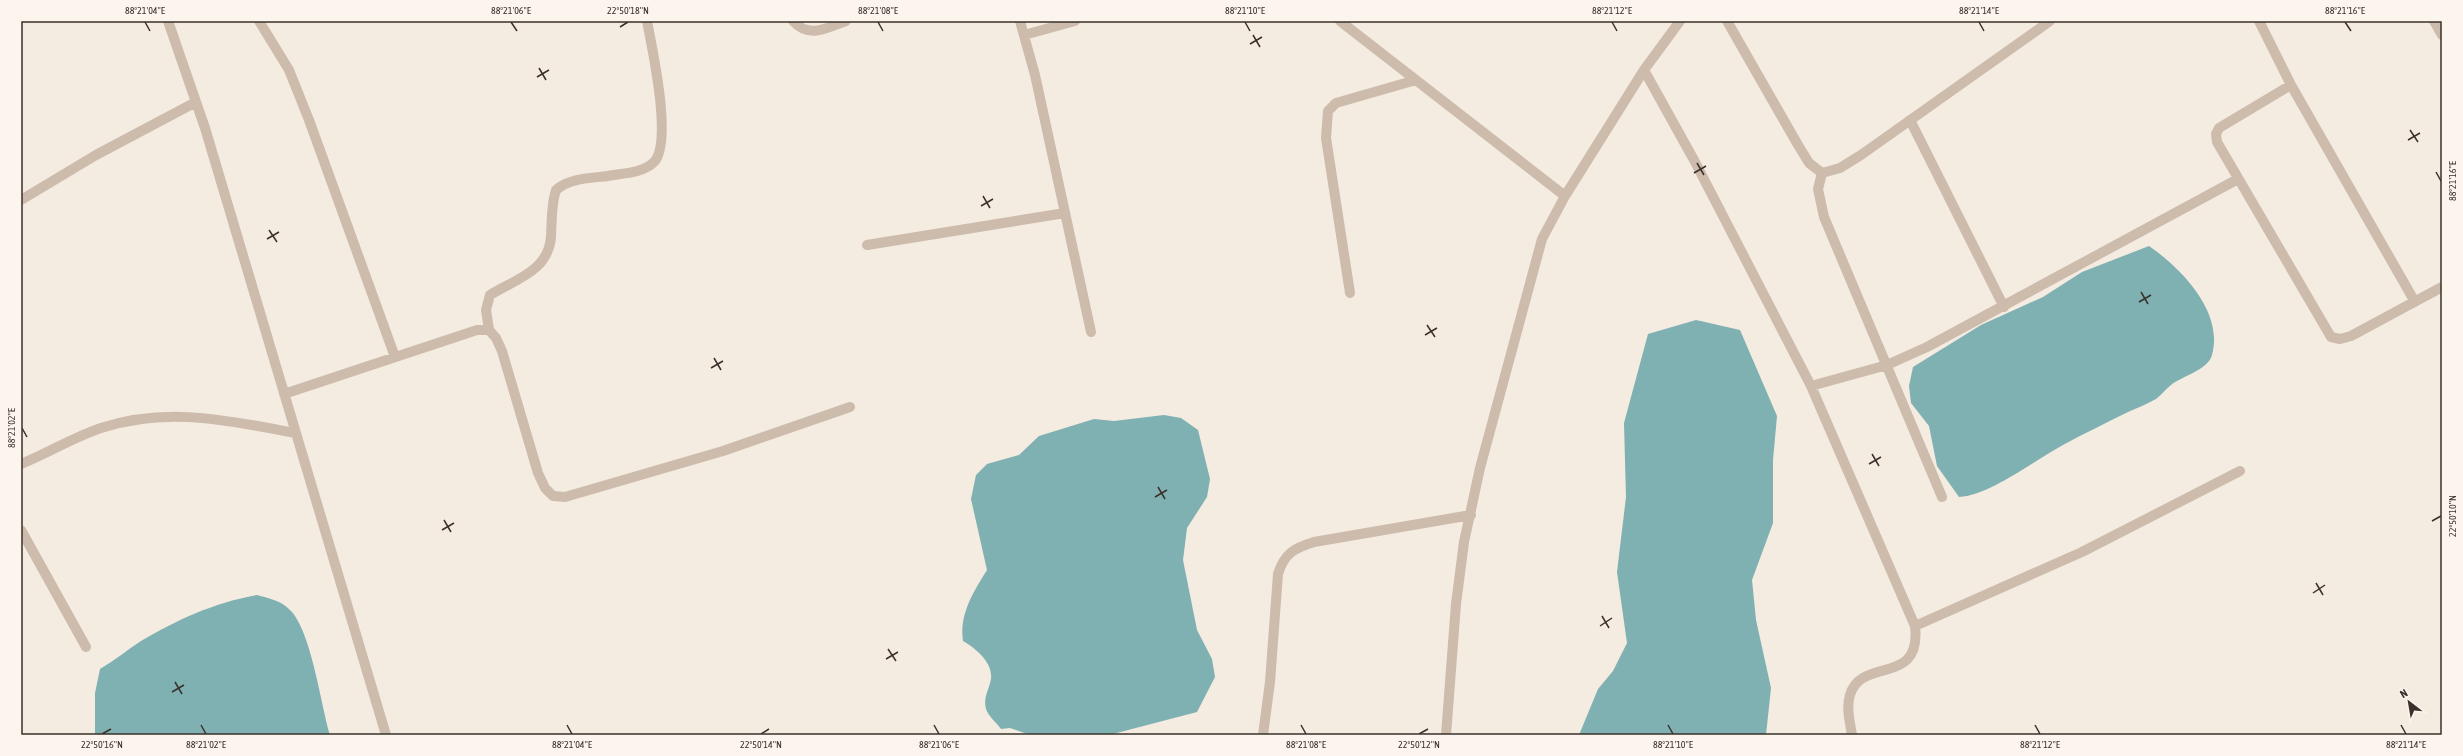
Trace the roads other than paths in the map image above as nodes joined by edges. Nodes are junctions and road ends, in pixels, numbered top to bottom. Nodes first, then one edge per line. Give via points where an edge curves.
1 (168, 21) edge
2 (259, 21) edge
3 (647, 21) edge
4 (793, 21) edge
5 (846, 21) edge
6 (1020, 21) edge
7 (1075, 21) edge
8 (1340, 21) edge
9 (1680, 21) edge
10 (1727, 21) edge
11 (2050, 21) edge
12 (2259, 21) edge
13 (2434, 21) edge
14 (1024, 35) junction
15 (2442, 35) edge
16 (1644, 70) junction
17 (1416, 80) junction
18 (2290, 85) junction
19 (196, 102) junction
20 (1910, 120) junction
21 (1822, 173) junction
22 (2238, 179) junction
23 (1565, 196) junction
24 (21, 200) edge
25 (1065, 213) junction
26 (867, 245) dead end
27 (2442, 287) edge
28 (1350, 293) dead end
29 (2415, 302) junction
30 (2004, 307) junction
31 (489, 330) junction
32 (1090, 332) dead end
33 (395, 357) junction
34 (1887, 365) junction
35 (1811, 386) junction
36 (284, 394) junction
37 (850, 407) dead end
38 (296, 434) junction
39 (21, 464) edge
40 (2240, 470) dead end
41 (1942, 497) dead end
42 (1471, 515) junction
43 (21, 530) edge
44 (1915, 626) junction
45 (86, 647) dead end
46 (386, 735) edge
47 (1263, 735) edge
48 (1446, 735) edge
49 (1852, 735) edge

1 - 19 street
2 - 33 street via 289,70
3 - 31 street via 657,74 663,134 660,152 655,161 636,172 568,182 556,190 552,204 547,256 539,267 490,295 486,310
4 - 5 street via 801,29 812,32
6 - 14 street
7 - 14 street
8 - 17 street
9 - 16 street
10 - 21 street via 1809,163
11 - 20 street
12 - 18 street
13 - 15 street
14 - 25 street
16 - 23 street
16 - 35 street via 1694,160
17 - 23 street
17 - 28 street via 1336,103 1328,111 1326,138
18 - 22 street via 2219,128 2216,134 2217,142
18 - 29 street
19 - 24 street via 96,155
19 - 36 street
20 - 21 street via 1840,168
20 - 30 street
21 - 34 street via 1818,189 1824,217
22 - 29 street via 2331,338 2351,336
22 - 30 street
23 - 42 street via 1542,239 1480,468
25 - 26 street
25 - 32 street
27 - 29 street
30 - 34 street
31 - 33 street via 477,330
31 - 37 street via 502,351 538,473 545,488 553,496 565,497 723,451
33 - 36 street
34 - 35 street
34 - 41 street
35 - 44 street
36 - 38 street
38 - 39 street via 203,416 184,415 132,420 101,428
38 - 46 street
40 - 44 street via 2082,552
42 - 47 street via 1314,542 1299,546 1287,554 1278,574 1270,682
42 - 48 street via 1464,542 1456,604
43 - 45 street
44 - 49 street via 1917,643 1914,653 1904,663 1868,676 1856,684 1850,694 1848,710

